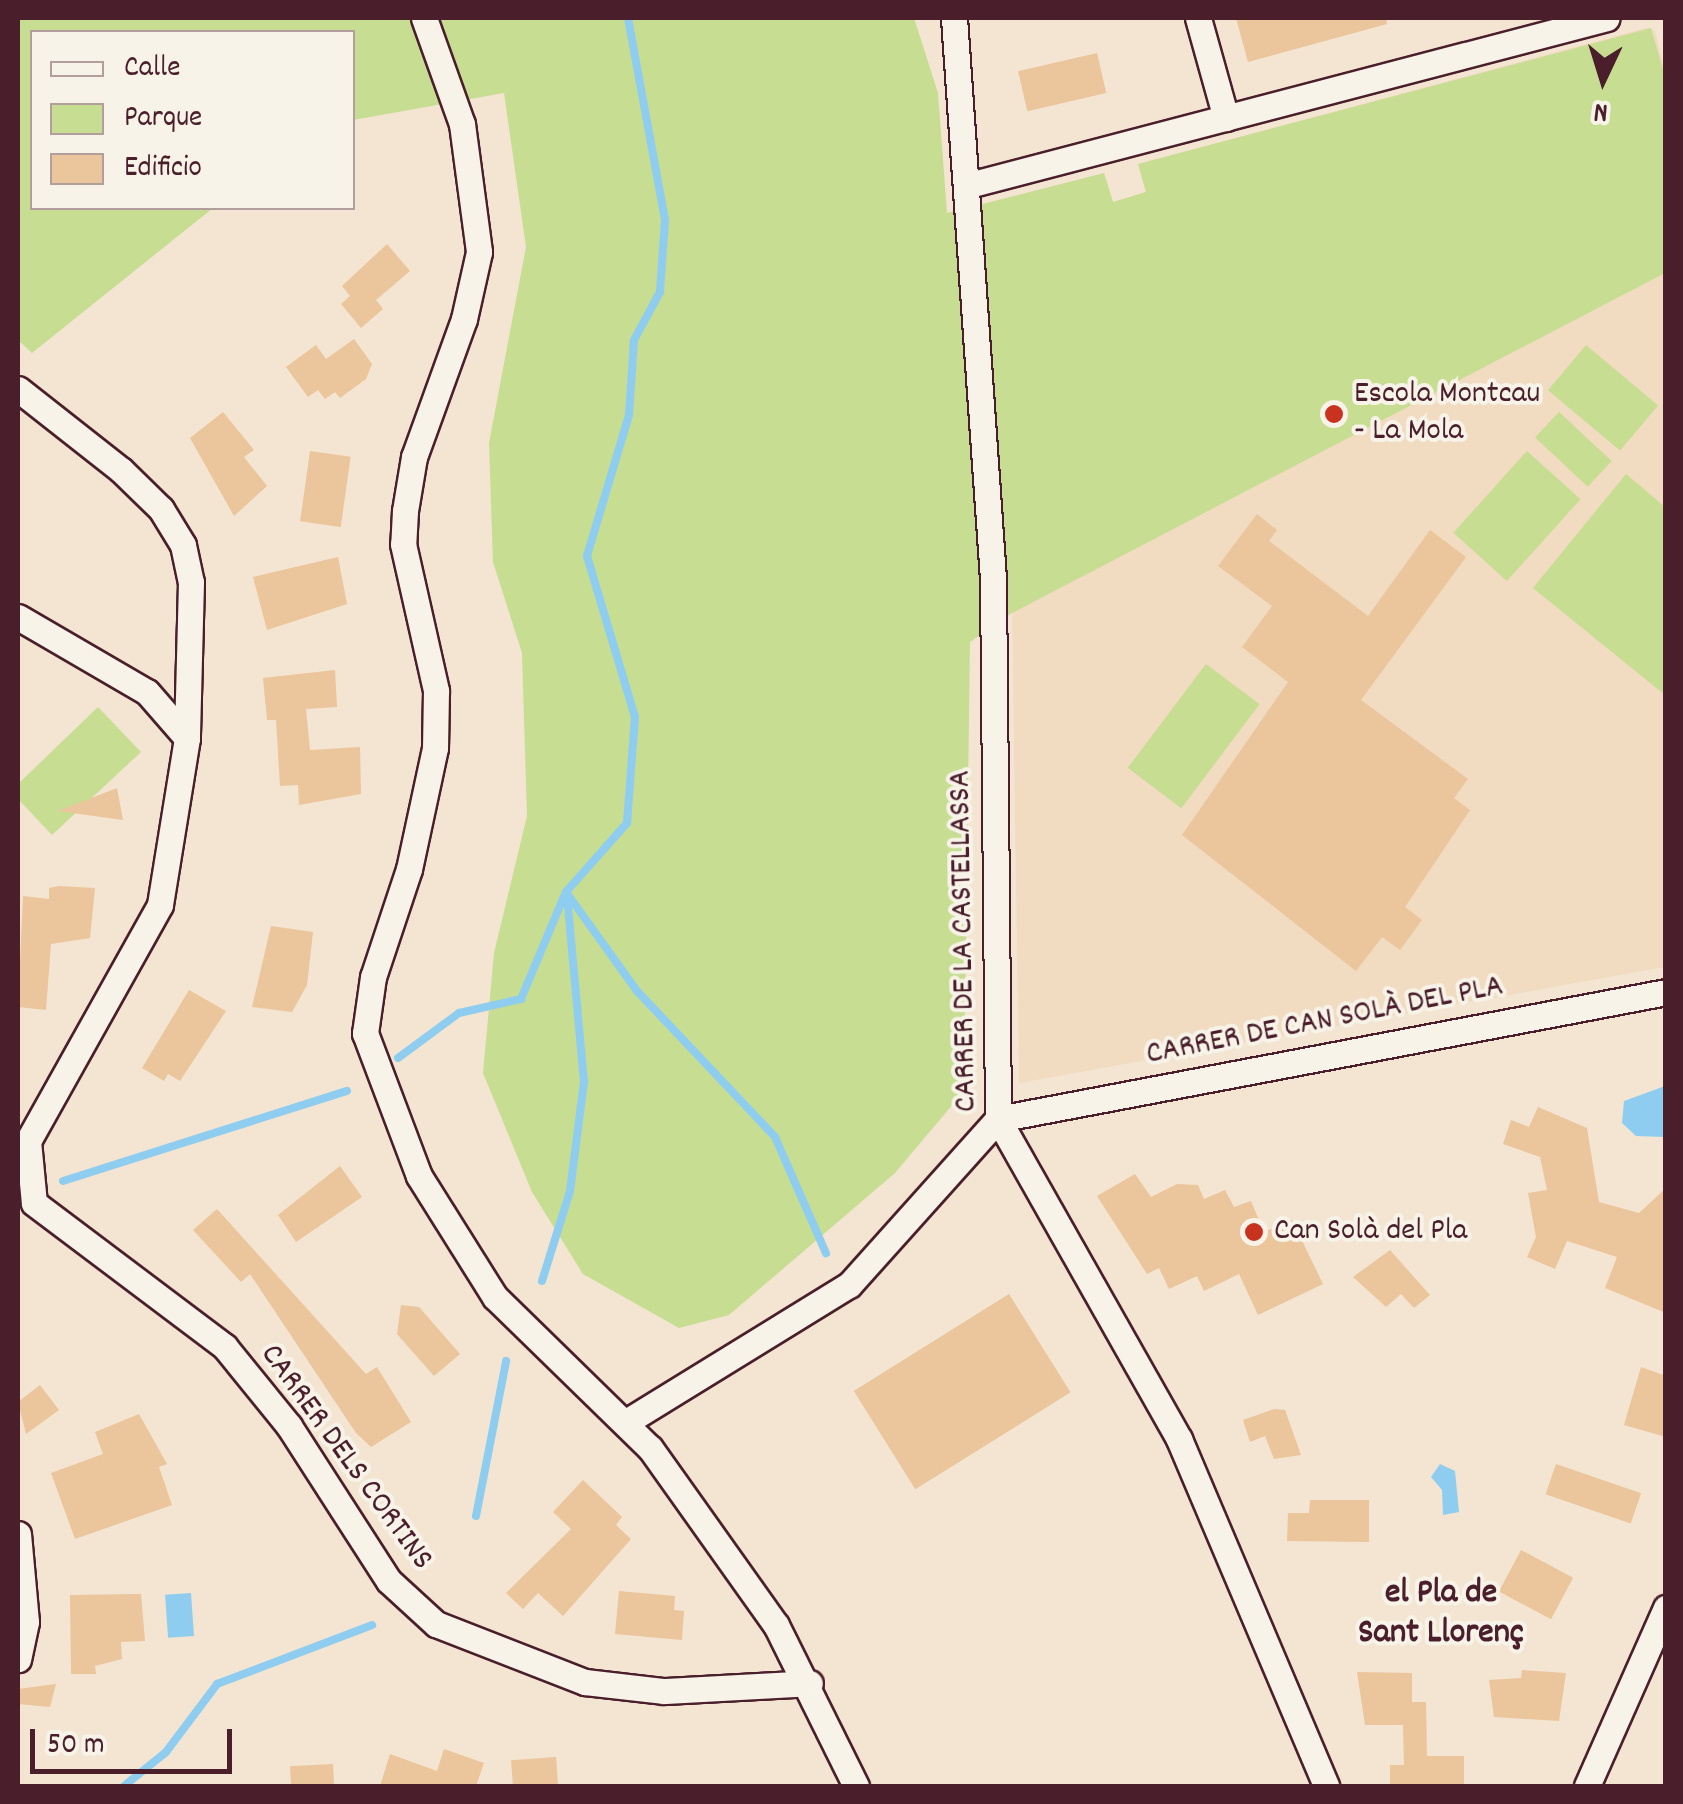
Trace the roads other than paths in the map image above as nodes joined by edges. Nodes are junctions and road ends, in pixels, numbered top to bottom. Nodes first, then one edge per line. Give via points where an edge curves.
1 (424, 18) edge
2 (954, 18) edge
3 (1198, 18) edge
4 (1607, 18) edge
5 (1226, 118) junction
6 (969, 185) junction
7 (18, 390) edge
8 (18, 617) edge
9 (187, 738) junction
10 (1666, 992) edge
11 (998, 1120) junction
12 (626, 1422) junction
13 (18, 1534) edge
14 (1666, 1608) edge
15 (18, 1659) edge
16 (810, 1683) junction
17 (1593, 1781) edge
18 (856, 1786) edge
19 (1326, 1786) edge

1 - 12 street via 466,141 479,252 464,319 414,457 405,510 403,544 436,690 435,748 409,869 373,977 365,1033 419,1176 494,1297
2 - 6 street, CARRER DE LA CASTELLASSA
3 - 5 street
4 - 5 street
5 - 6 street
6 - 11 street, CARRER DE LA CASTELLASSA via 993,578
7 - 9 street, CARRER DELS CORTINS via 121,470 161,509 183,545 191,582
8 - 9 street via 148,692
9 - 16 street, CARRER DELS CORTINS via 184,796 160,905 143,948 28,1140 34,1202 225,1348 289,1426 389,1581 436,1624 585,1682 664,1691
10 - 11 street, CARRER DE CAN SOLÀ DEL PLA
11 - 12 street via 850,1285
11 - 19 street, CARRER DE LA CASTELLASSA via 1179,1439
12 - 16 street via 734,1563
13 - 15 street via 26,1622
14 - 17 street
16 - 18 street

